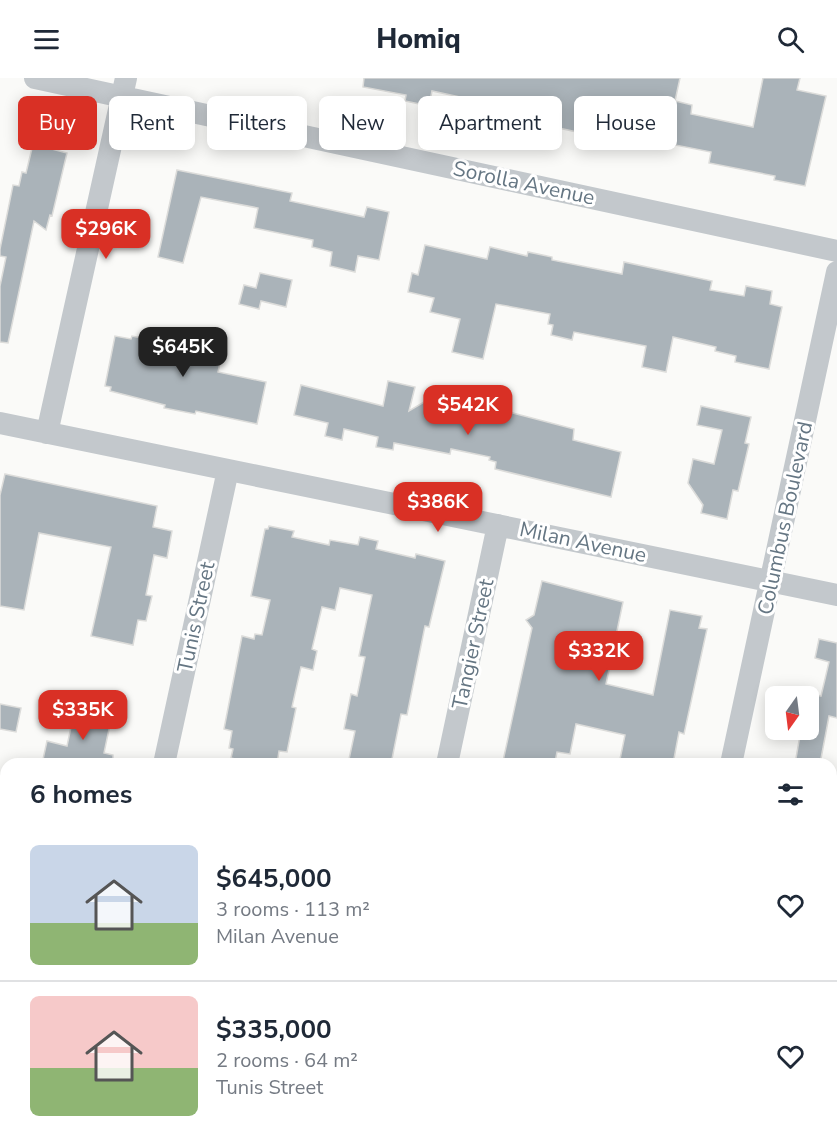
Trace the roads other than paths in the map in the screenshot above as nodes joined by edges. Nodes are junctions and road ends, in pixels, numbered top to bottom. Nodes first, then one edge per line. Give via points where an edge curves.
1 (35, 78) edge
2 (124, 87) edge
3 (837, 251) edge
4 (837, 272) edge
5 (0, 423) edge
6 (47, 433) junction
7 (228, 470) junction
8 (498, 525) junction
9 (772, 582) junction
10 (837, 595) edge
11 (165, 758) edge
12 (448, 758) edge
13 (732, 758) edge

1 - 2 street, Sorolla Avenue
2 - 3 street, Sorolla Avenue
2 - 6 street
4 - 9 street, Columbus Boulevard
5 - 6 street, Milan Avenue
6 - 7 street, Milan Avenue
7 - 8 street, Milan Avenue
7 - 11 street, Tunis Street
8 - 9 street, Milan Avenue
8 - 12 street, Tangier Street
9 - 10 street, Milan Avenue
9 - 13 street, Columbus Boulevard

